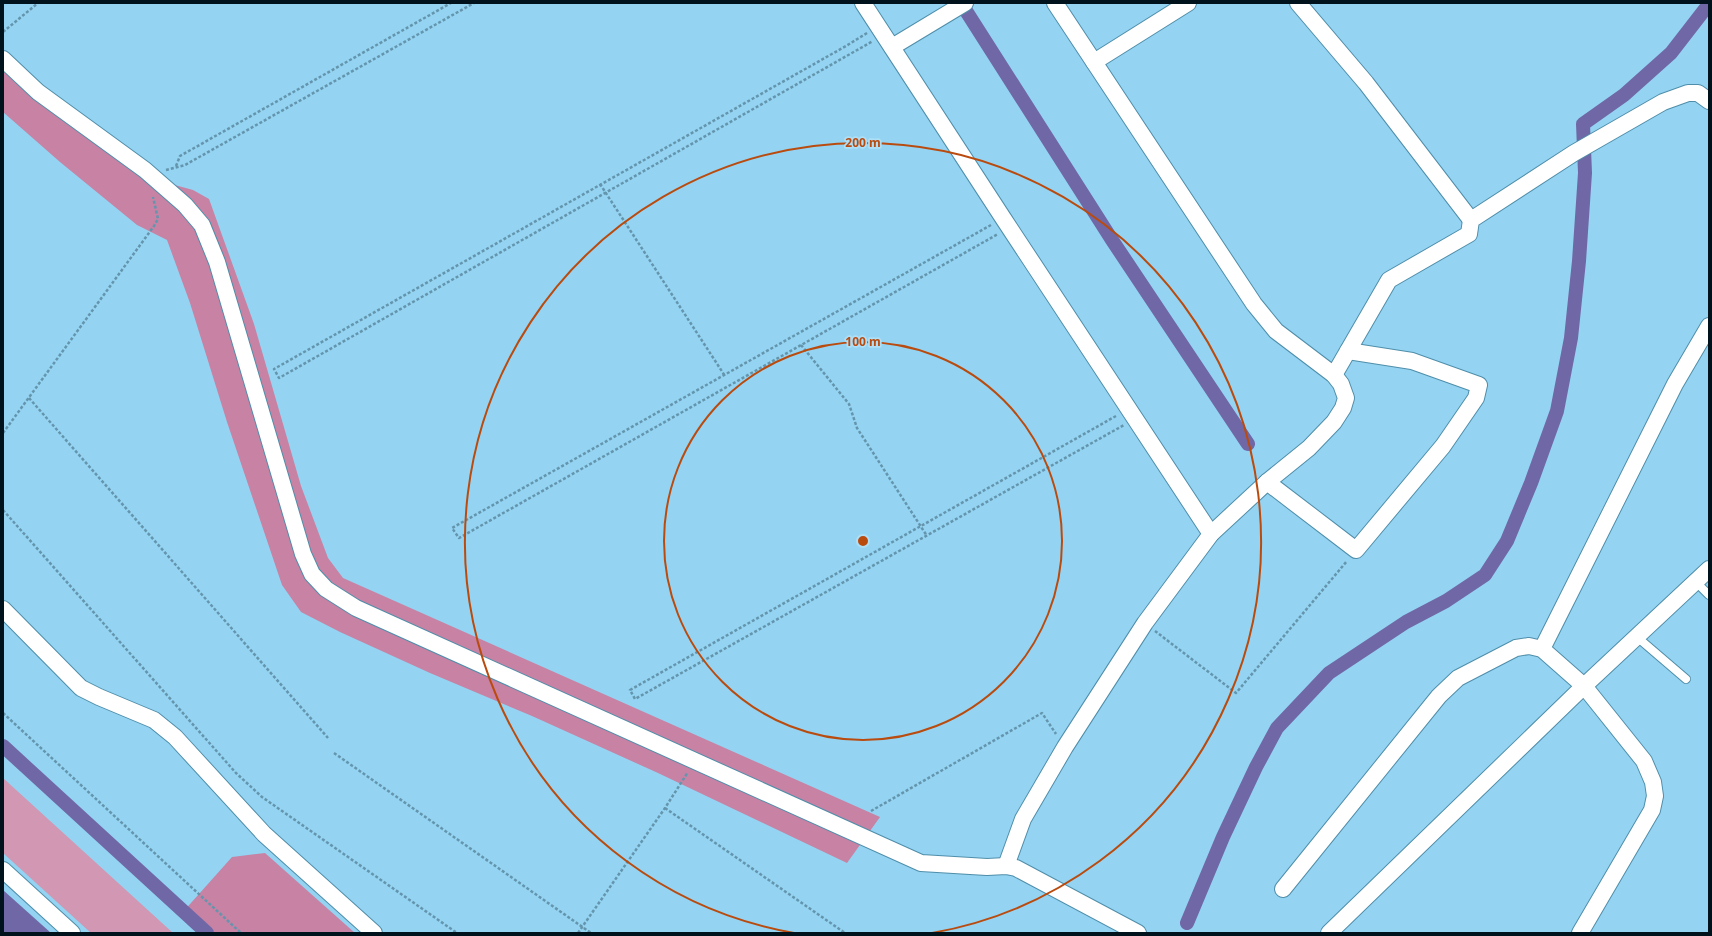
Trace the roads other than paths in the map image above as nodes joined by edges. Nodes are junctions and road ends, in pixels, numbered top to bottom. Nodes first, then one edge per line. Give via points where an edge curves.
1 (863, 3) edge
2 (965, 3) edge
3 (1055, 3) edge
4 (1188, 3) edge
5 (1298, 3) edge
6 (885, 36) junction
7 (3, 59) edge
8 (1094, 62) junction
9 (1709, 101) edge
10 (1471, 220) junction
11 (1709, 326) edge
12 (1348, 351) junction
13 (1334, 375) junction
14 (1267, 482) junction
15 (1211, 534) junction
16 (1709, 569) edge
17 (1696, 582) junction
18 (1709, 595) edge
19 (3, 609) edge
20 (1637, 637) junction
21 (1542, 649) junction
22 (1686, 679) dead end
23 (1584, 686) junction
24 (1006, 866) junction
25 (3, 870) edge
26 (1283, 890) dead end
27 (72, 933) edge
28 (374, 933) edge
29 (1138, 933) edge
30 (1329, 933) edge
31 (1580, 933) edge

1 - 6 street
2 - 6 street via 939,19
3 - 8 street
4 - 8 street
5 - 10 street via 1366,83
6 - 15 street
7 - 24 street via 38,92 145,170 185,205 202,225 217,262 304,554 312,574 326,589 356,608 921,863
8 - 13 street via 1254,304 1276,331
9 - 10 street via 1698,93 1688,93 1663,102 1574,153
10 - 12 street via 1469,234 1389,280
11 - 21 street via 1674,384
12 - 13 street
12 - 14 street via 1412,361 1479,385 1476,398 1444,446 1356,550
13 - 14 street via 1341,384 1346,398 1340,413 1309,448
14 - 15 street
15 - 24 street via 1145,623 1065,747 1023,819
16 - 17 street
17 - 18 lane
17 - 20 street
19 - 28 street via 81,688 154,720 175,736 264,834
20 - 22 lane
20 - 23 street
21 - 23 street
21 - 26 street via 1529,646 1516,648 1458,678 1439,696
23 - 30 street
23 - 31 street via 1644,761 1654,782 1655,796 1652,810
24 - 29 street via 1016,868
25 - 27 street

